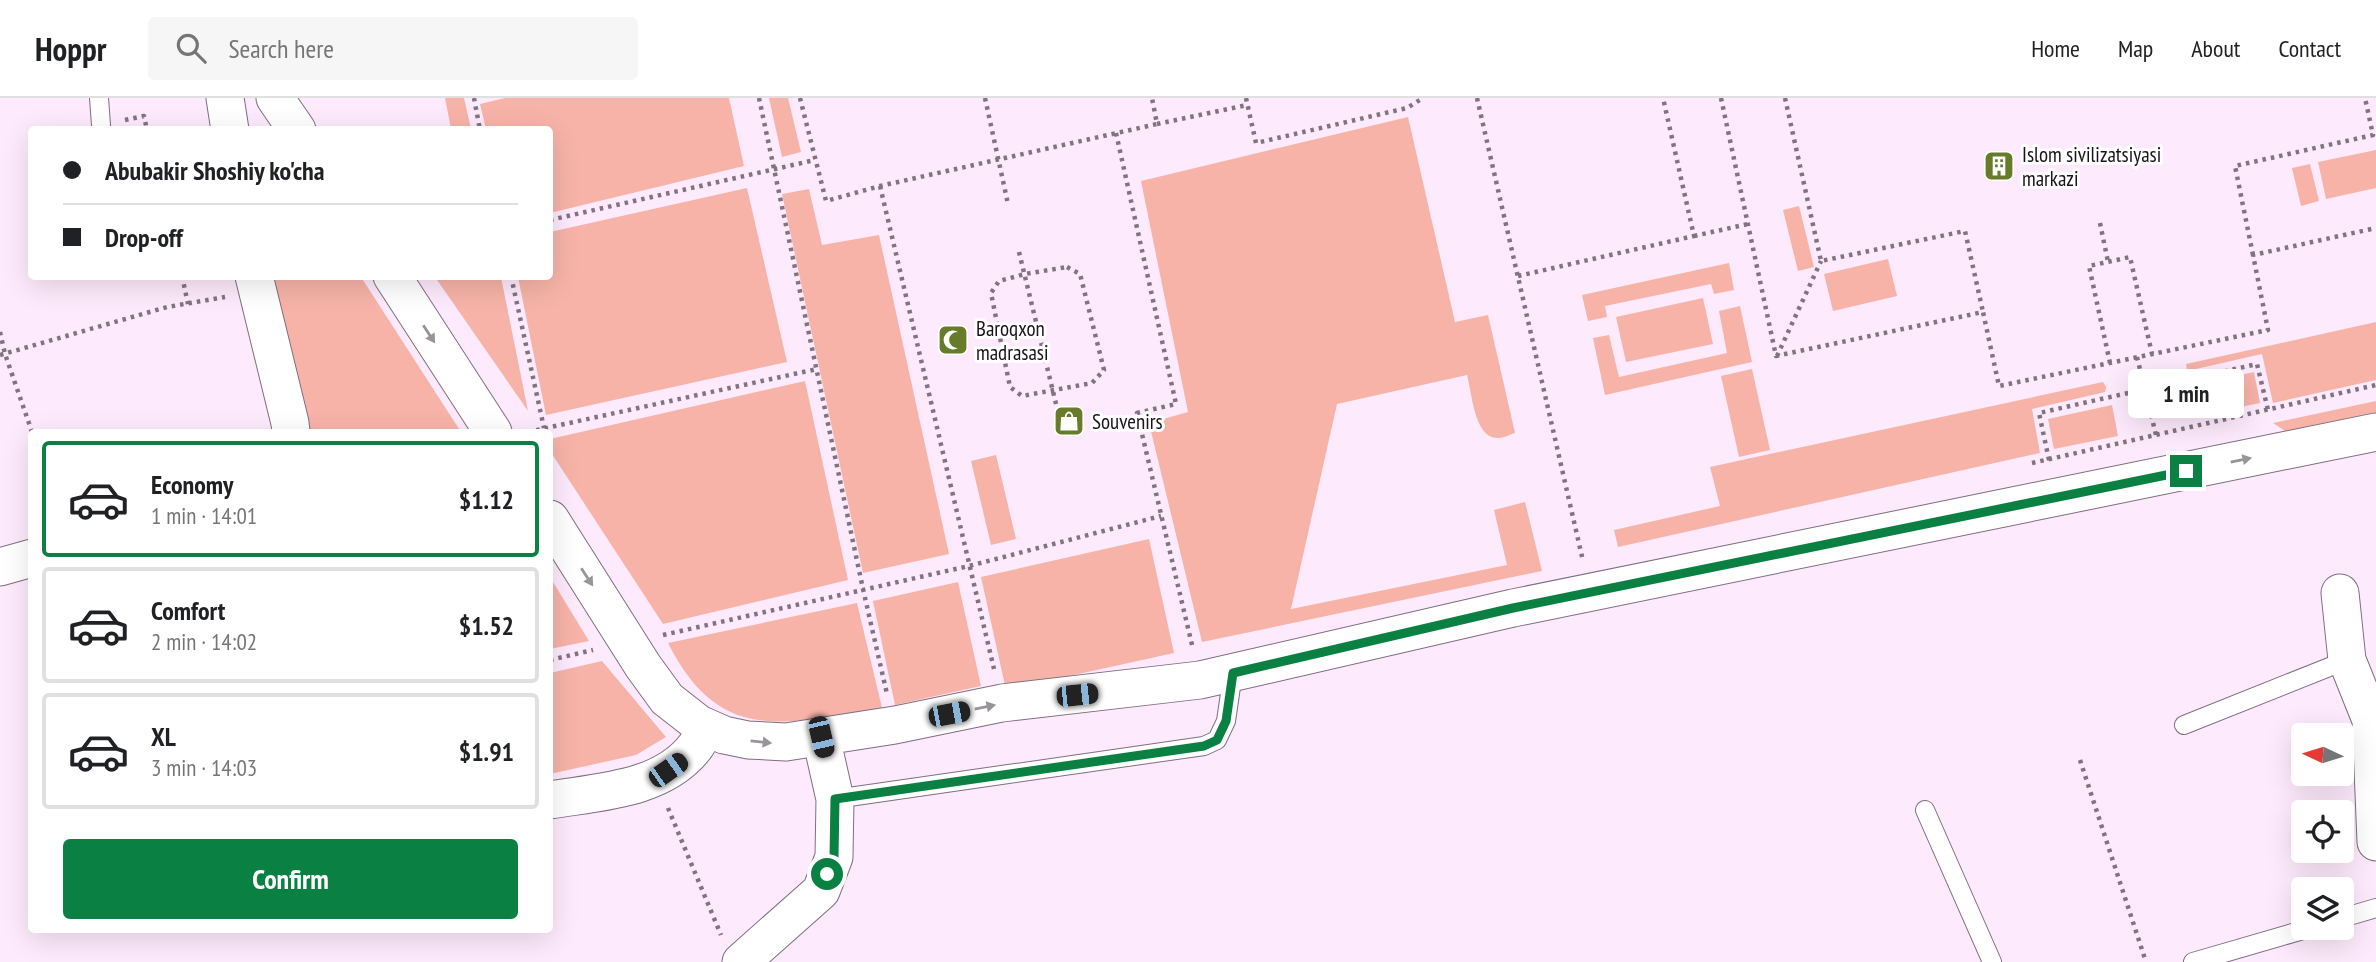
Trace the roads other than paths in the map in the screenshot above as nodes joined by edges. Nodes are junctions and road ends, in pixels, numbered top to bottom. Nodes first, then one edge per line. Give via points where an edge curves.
1 (99, 98) edge
2 (225, 98) edge
3 (275, 98) edge
4 (101, 125) dead end
5 (229, 126) edge
6 (294, 126) edge
7 (395, 280) edge
8 (256, 284) edge
9 (290, 429) edge
10 (491, 429) edge
11 (2376, 432) edge
12 (553, 524) edge
13 (28, 559) edge
14 (0, 567) edge
15 (2340, 593) dead end
16 (2347, 660) junction
17 (1217, 677) junction
18 (2373, 721) edge
19 (2184, 725) dead end
20 (705, 727) junction
21 (821, 737) junction
22 (835, 799) junction
23 (553, 800) edge
24 (1925, 810) dead end
25 (2376, 842) edge
26 (2376, 908) edge
27 (2354, 914) edge
28 (2291, 934) edge
29 (731, 950) edge
30 (1992, 962) edge
31 (2193, 962) edge

1 - 4 lane
2 - 5 street
3 - 6 street
7 -> 10 street
8 - 9 street
17 -> 11 street via 1500,611
12 -> 20 street via 667,699
13 - 14 street
15 - 16 street
16 - 18 street
16 - 19 lane
21 -> 17 street via 1003,703
17 - 22 lane via 1226,721 1217,740 1204,746
18 - 25 street
20 -> 21 street via 761,743
20 - 23 street via 682,761 654,778 621,789
21 - 22 street
22 - 29 street via 834,857 821,891
24 - 30 lane
26 - 27 lane
28 - 31 lane

